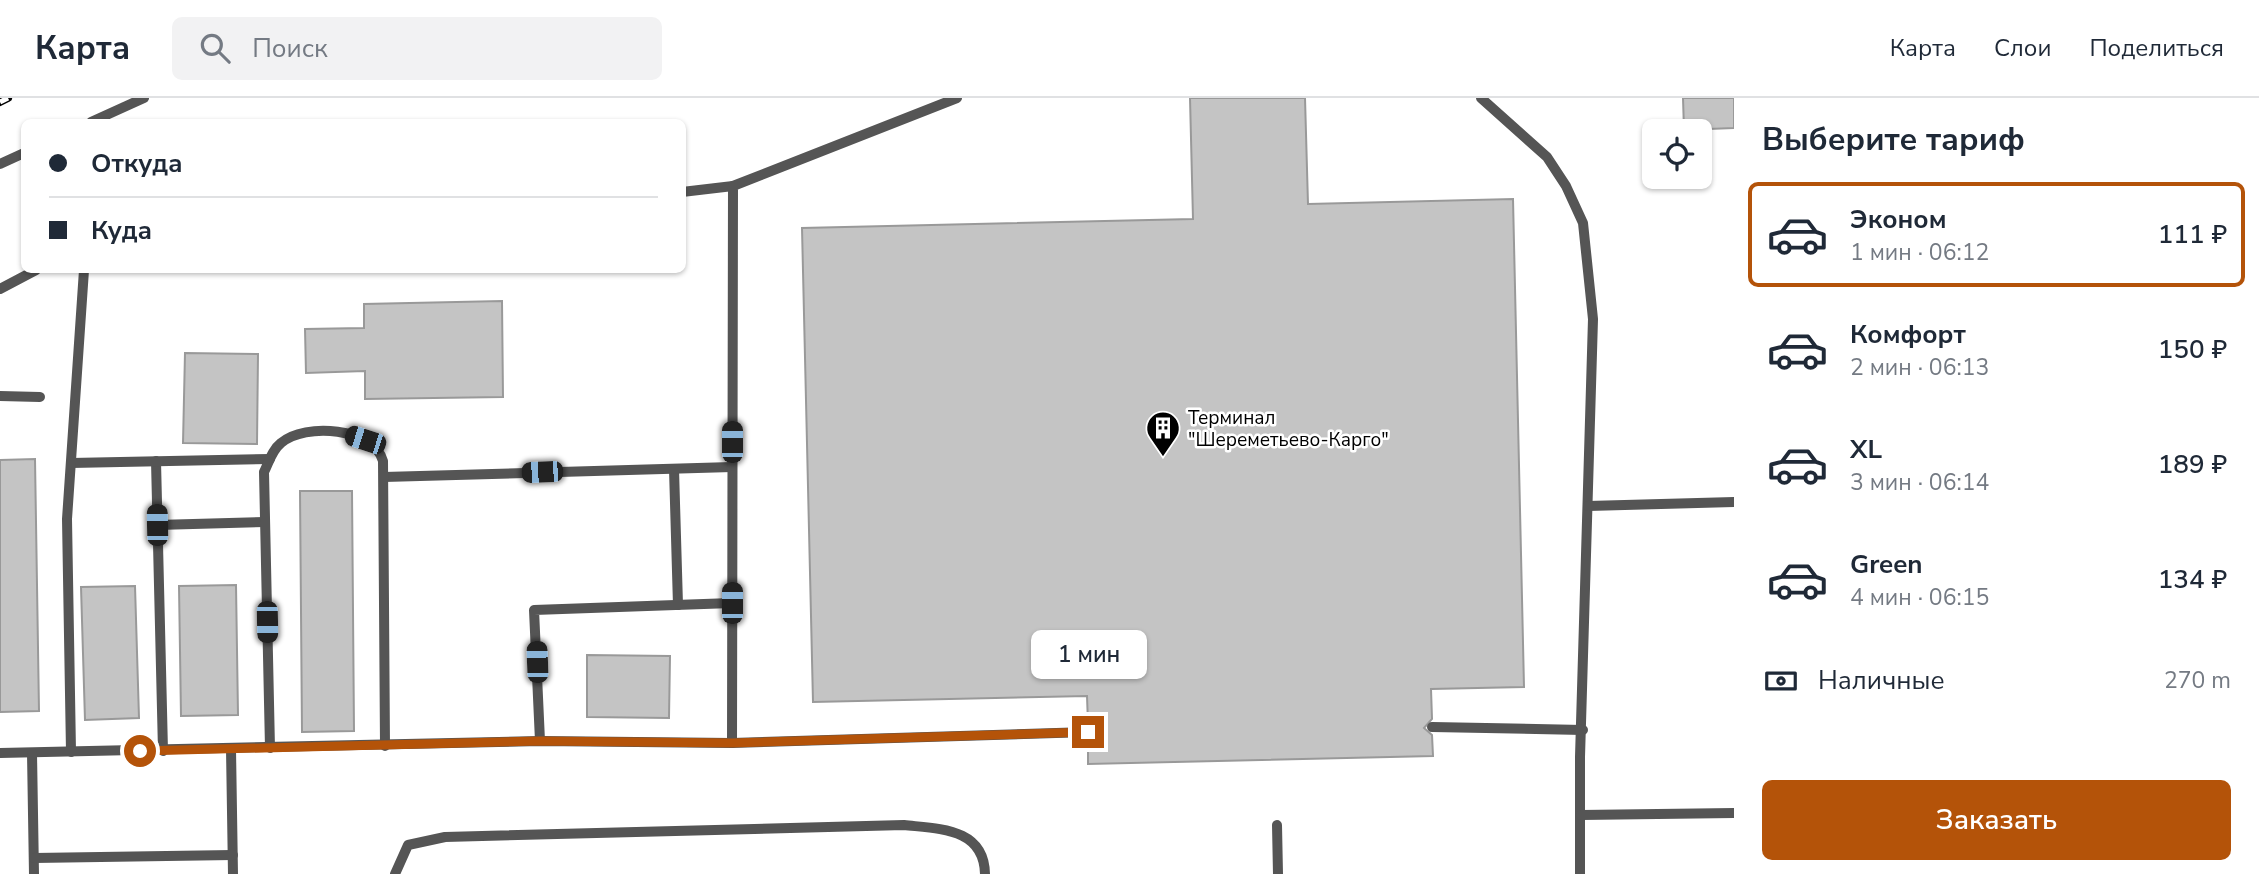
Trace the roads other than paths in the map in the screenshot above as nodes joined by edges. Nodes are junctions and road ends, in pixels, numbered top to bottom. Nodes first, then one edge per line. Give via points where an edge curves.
1 (144, 98) edge
2 (957, 98) edge
3 (1481, 98) edge
4 (98, 119) edge
5 (21, 154) edge
6 (0, 164) edge
7 (733, 186) junction
8 (686, 192) edge
9 (30, 273) edge
10 (84, 273) edge
11 (0, 289) edge
12 (0, 396) edge
13 (40, 397) dead end
14 (270, 459) junction
15 (156, 461) junction
16 (71, 463) junction
17 (732, 467) junction
18 (674, 469) junction
19 (384, 477) junction
20 (1734, 502) edge
21 (1588, 506) junction
22 (265, 522) junction
23 (157, 525) junction
24 (732, 603) junction
25 (678, 605) junction
26 (1432, 727) dead end
27 (1583, 730) junction
28 (1088, 732) dead end
29 (540, 741) junction
30 (732, 743) junction
31 (385, 746) junction
32 (270, 748) junction
33 (231, 749) junction
34 (163, 751) junction
35 (71, 752) junction
36 (0, 753) edge
37 (32, 753) junction
38 (1734, 813) edge
39 (1581, 815) junction
40 (1277, 825) dead end
41 (233, 855) junction
42 (34, 858) junction
43 (34, 874) edge
44 (233, 874) edge
45 (395, 874) edge
46 (985, 874) edge
47 (1278, 874) edge
48 (1580, 874) edge

1 - 4 lane
2 - 7 lane
3 - 21 lane via 1547,157 1583,223 1592,319
5 - 6 lane
7 - 8 lane
7 - 17 lane
9 - 11 lane
10 - 16 lane
12 - 13 lane
14 - 15 lane
14 - 19 lane via 294,434 324,429 375,446 381,452
14 - 22 lane via 264,472
15 - 16 lane
15 - 23 lane
16 - 35 lane via 67,519
17 - 18 lane
17 - 24 lane
18 - 19 lane
18 - 25 lane
19 - 31 lane
20 - 21 lane
21 - 27 lane
22 - 23 lane
22 - 32 lane
23 - 34 lane
24 - 25 lane
24 - 30 lane
25 - 29 lane via 534,610
26 - 27 lane
27 - 39 lane
28 - 30 lane
29 - 30 lane
29 - 31 lane
31 - 32 lane
32 - 33 lane
33 - 34 lane
33 - 41 lane
34 - 35 lane
35 - 37 lane
36 - 37 lane
37 - 42 lane
38 - 39 lane
39 - 48 lane
40 - 47 lane
41 - 42 lane
41 - 44 lane
42 - 43 lane
45 - 46 lane via 408,845 445,837 904,825 962,833 979,849

